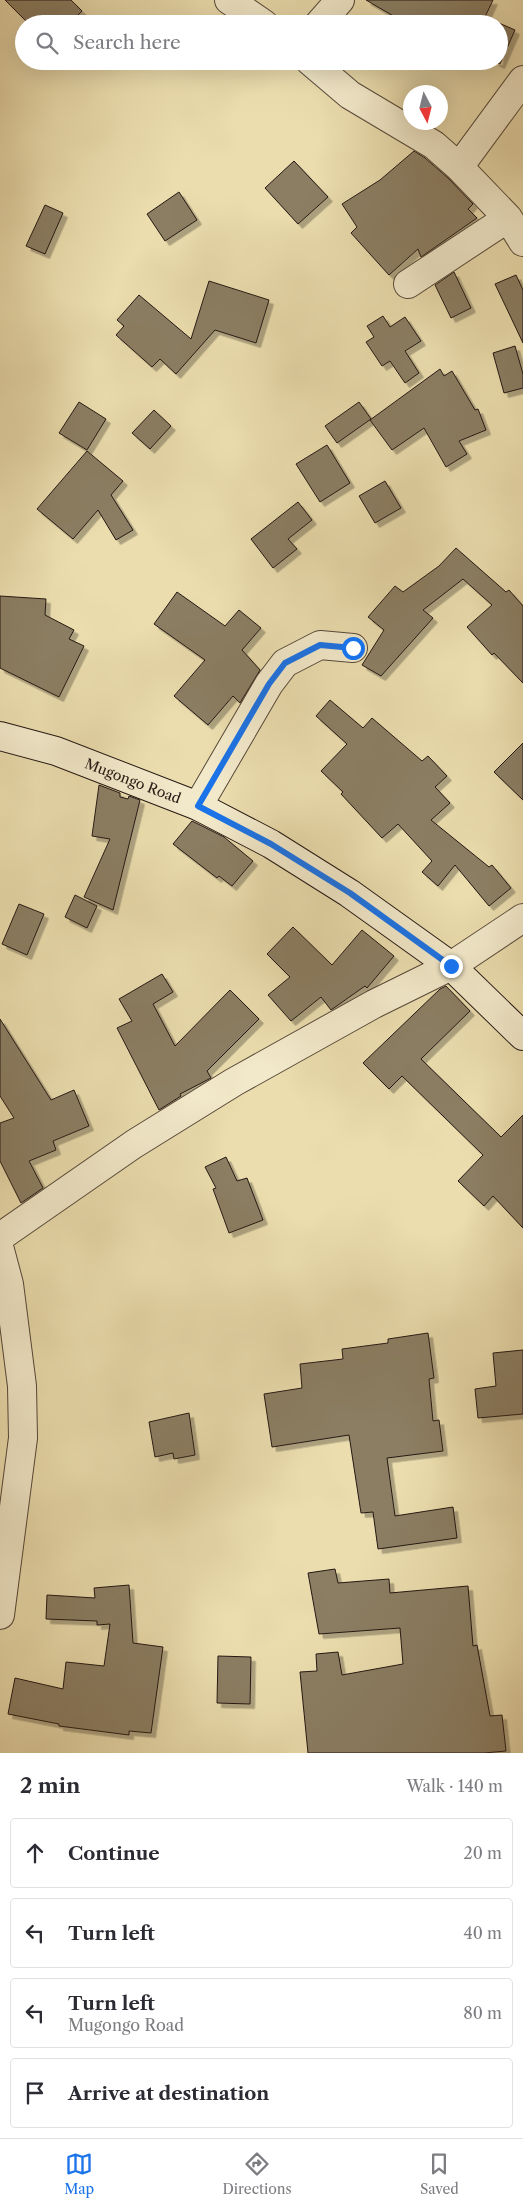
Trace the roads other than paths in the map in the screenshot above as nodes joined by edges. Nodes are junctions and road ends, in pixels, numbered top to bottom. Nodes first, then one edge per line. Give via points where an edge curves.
1 (228, 0) edge
2 (340, 0) edge
3 (250, 15) edge
4 (327, 15) edge
5 (321, 70) edge
6 (523, 80) edge
7 (459, 167) junction
8 (508, 218) junction
9 (523, 242) edge
10 (408, 284) dead end
11 (353, 648) dead end
12 (0, 736) edge
13 (198, 806) junction
14 (523, 918) edge
15 (451, 966) junction
16 (523, 1036) edge
17 (0, 1237) edge
18 (0, 1250) edge
19 (0, 1615) edge

1 - 3 street
2 - 4 street
5 - 7 street via 350,95 434,145
6 - 7 street
7 - 8 street
8 - 9 street
8 - 10 street
11 - 13 street via 320,645 285,663 269,684
12 - 13 street, Mugongo Road via 56,751
13 - 15 street, Mugongo Road via 271,844 350,893
14 - 15 street
15 - 16 street, Mugongo Road
15 - 17 street via 374,1004 234,1082 134,1144
18 - 19 street via 9,1284 22,1386 23,1438

